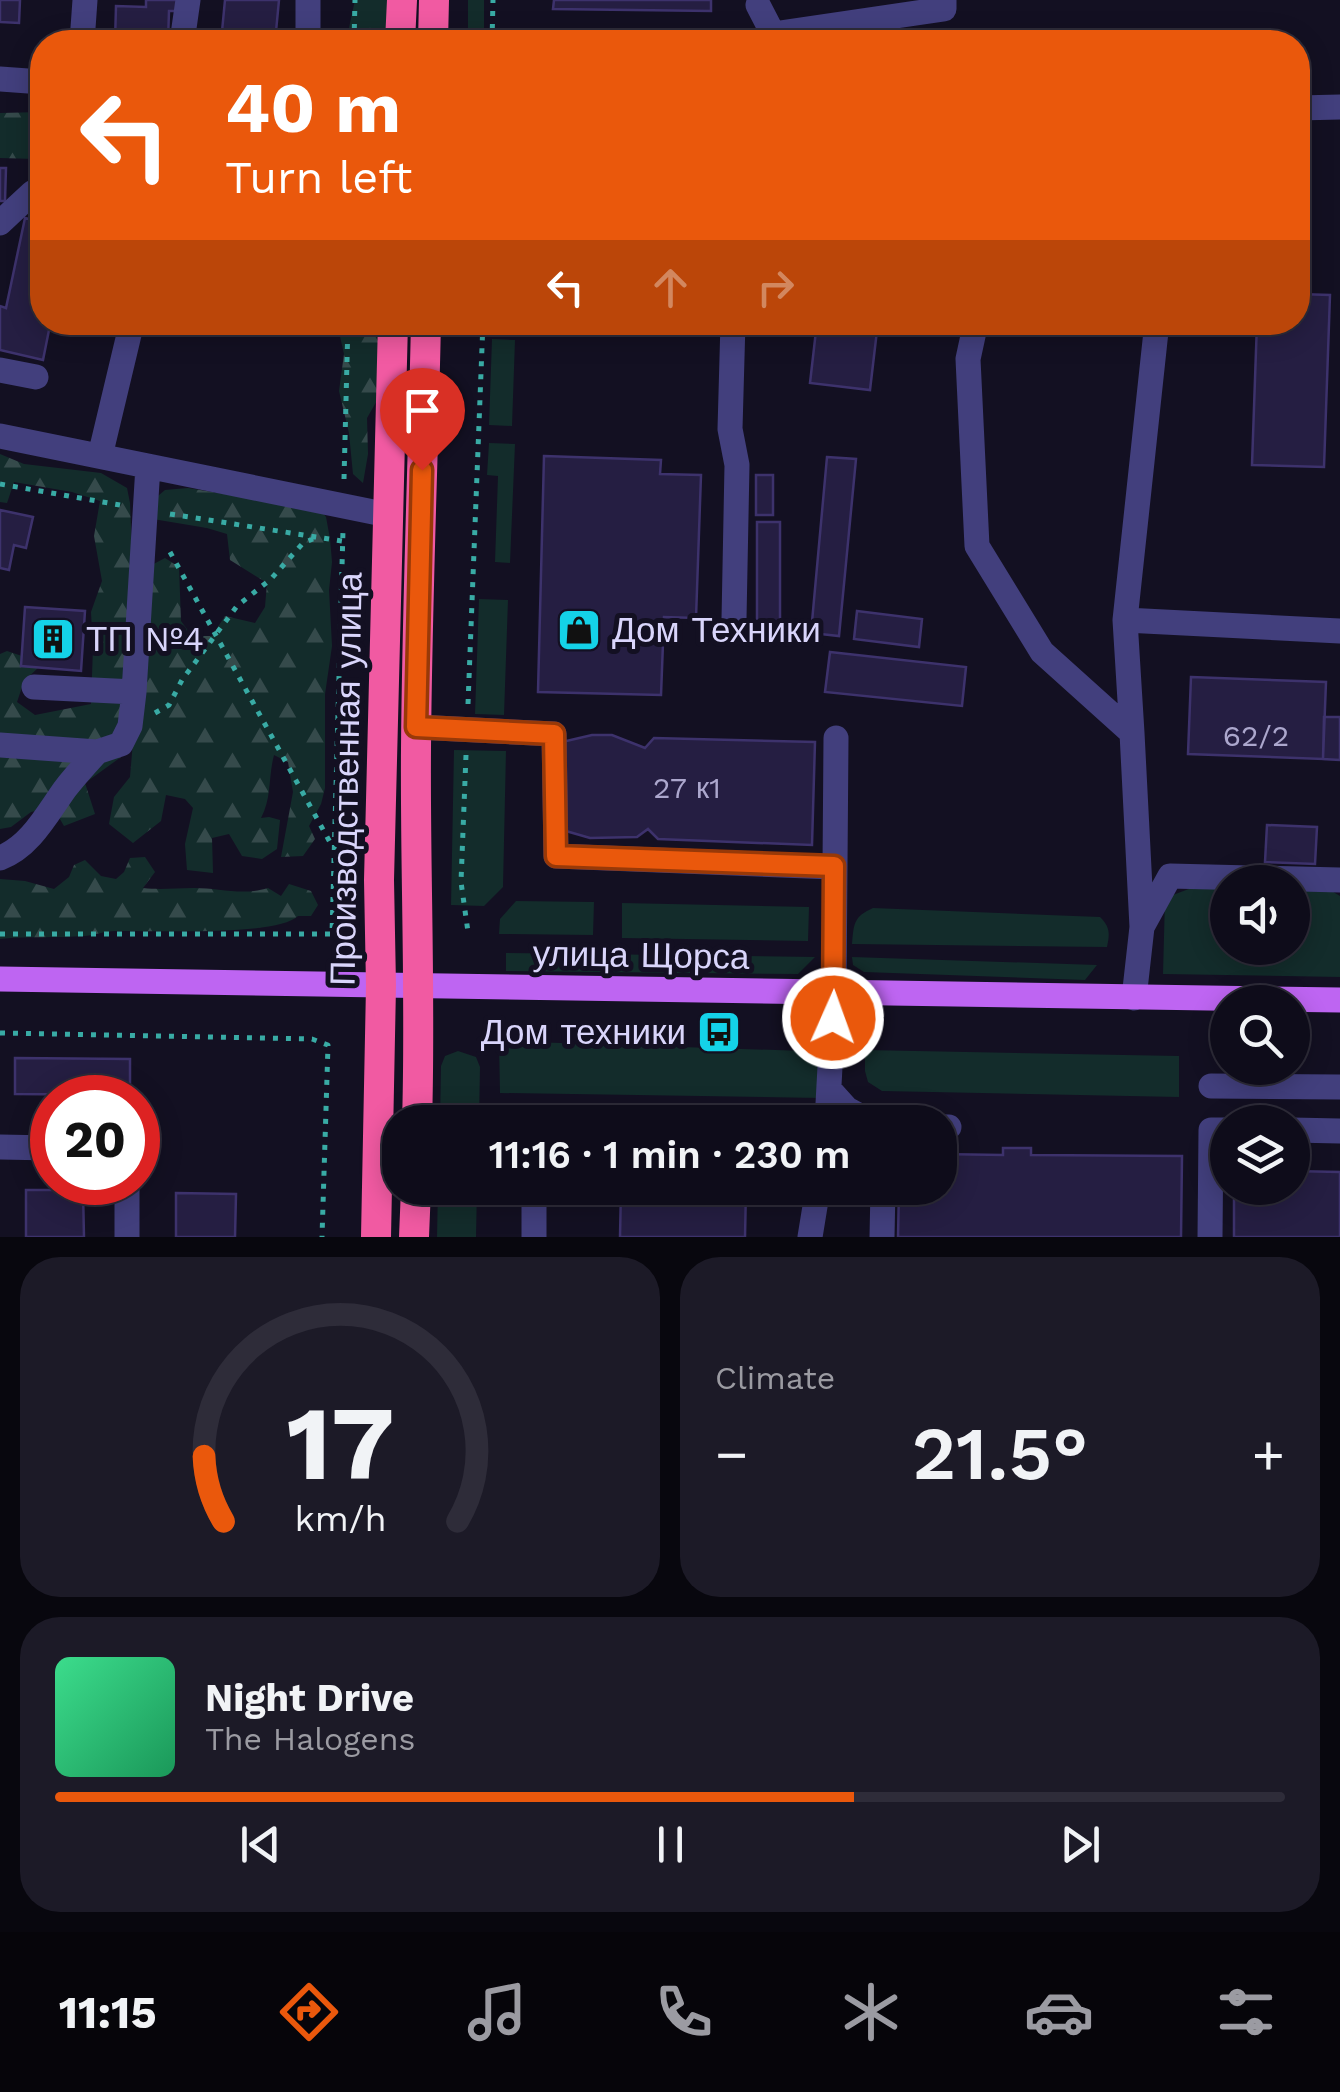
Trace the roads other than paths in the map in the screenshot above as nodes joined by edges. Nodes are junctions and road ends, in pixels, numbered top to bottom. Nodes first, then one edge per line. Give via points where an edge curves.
1 (85, 0) edge
2 (188, 0) edge
3 (308, 0) edge
4 (402, 0) edge
5 (434, 0) edge
6 (944, 0) edge
7 (758, 5) dead end
8 (83, 30) edge
9 (184, 30) edge
10 (308, 30) edge
11 (401, 30) edge
12 (433, 30) edge
13 (770, 30) edge
14 (821, 30) edge
15 (0, 79) edge
16 (30, 81) edge
17 (1340, 107) edge
18 (1310, 108) edge
19 (30, 195) edge
20 (0, 223) edge
21 (129, 335) edge
22 (393, 335) edge
23 (426, 335) edge
24 (733, 335) edge
25 (973, 335) edge
26 (1156, 335) edge
27 (0, 370) edge
28 (36, 377) dead end
29 (0, 436) edge
30 (100, 456) junction
31 (148, 466) junction
32 (388, 515) junction
33 (734, 619) dead end
34 (1125, 620) junction
35 (1340, 631) edge
36 (34, 687) dead end
37 (134, 692) junction
38 (416, 727) junction
39 (1132, 733) junction
40 (836, 738) dead end
41 (0, 745) edge
42 (96, 752) junction
43 (0, 858) edge
44 (834, 866) junction
45 (1340, 880) edge
46 (1142, 927) junction
47 (0, 979) edge
48 (417, 985) junction
49 (380, 986) junction
50 (834, 992) junction
51 (1134, 998) junction
52 (1340, 1000) edge
53 (1211, 1086) dead end
54 (1340, 1086) edge
55 (830, 1089) junction
56 (417, 1105) edge
57 (829, 1105) edge
58 (843, 1105) edge
59 (1310, 1130) edge
60 (1340, 1130) edge
61 (0, 1148) edge
62 (30, 1148) edge
63 (127, 1205) edge
64 (415, 1205) edge
65 (534, 1205) edge
66 (815, 1205) edge
67 (883, 1205) edge
68 (1210, 1205) edge
69 (127, 1237) edge
70 (376, 1237) edge
71 (414, 1237) edge
72 (534, 1237) edge
73 (810, 1237) edge
74 (882, 1237) edge
75 (1210, 1237) edge

1 - 8 street
2 - 9 street
3 - 10 street
4 - 11 highway
5 - 12 highway
6 - 14 street via 944,9
7 - 13 street
15 - 16 street
17 - 18 street
19 - 20 street
21 - 30 street
22 - 32 highway, Производственная улица
23 - 38 highway, Производственная улица
24 - 33 street
25 - 39 street via 968,359 976,546 1042,652
26 - 34 street
27 - 28 street
29 - 30 street
30 - 31 street
31 - 32 street
31 - 37 street
32 - 49 highway, Производственная улица
34 - 35 street
34 - 39 street
36 - 37 street
37 - 42 street via 121,744
38 - 44 street via 554,734 556,856
38 - 48 highway, Производственная улица
39 - 46 street
40 - 44 street
41 - 42 street
42 - 43 street via 29,838
44 - 50 street
45 - 46 street via 1170,876
46 - 51 street
47 - 49 main road, улица Щорса
48 - 49 main road, улица Щорса
48 - 50 main road, улица Щорса
48 - 56 highway, Производственная улица
49 - 70 highway, Производственная улица
50 - 51 main road, улица Щорса
50 - 55 street
51 - 52 main road, улица Щорса
53 - 54 street
55 - 57 street
55 - 58 street
59 - 60 street
61 - 62 street
63 - 69 street
64 - 71 highway
65 - 72 street
66 - 73 street
67 - 74 street
68 - 75 street

